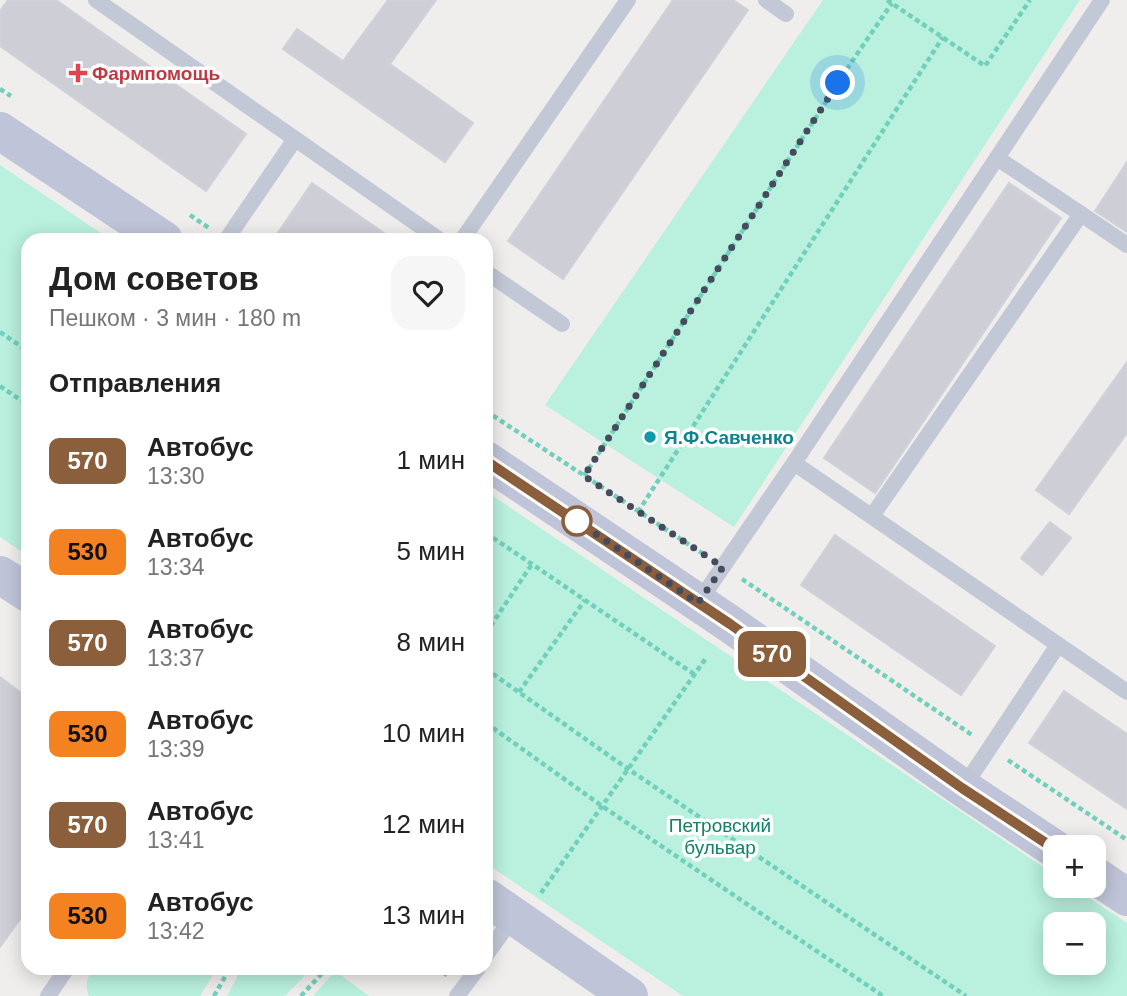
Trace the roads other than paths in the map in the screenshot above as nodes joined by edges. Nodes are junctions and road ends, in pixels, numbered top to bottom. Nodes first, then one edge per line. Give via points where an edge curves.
1 (96, 0) edge
2 (628, 0) edge
3 (766, 0) edge
4 (1102, 0) edge
5 (786, 14) dead end
6 (0, 131) edge
7 (295, 139) junction
8 (997, 158) junction
9 (1081, 214) junction
10 (153, 233) edge
11 (231, 233) edge
12 (430, 233) edge
13 (467, 233) edge
14 (1127, 245) edge
15 (493, 277) edge
16 (562, 324) dead end
17 (794, 463) junction
18 (493, 465) edge
19 (872, 516) junction
20 (0, 575) edge
21 (21, 588) edge
22 (698, 603) junction
23 (1058, 645) junction
24 (1127, 692) edge
25 (962, 788) junction
26 (1043, 841) edge
27 (1106, 883) edge
28 (1127, 897) edge
29 (500, 907) edge
30 (493, 931) edge
31 (62, 975) edge
32 (473, 975) edge
33 (47, 996) edge
34 (457, 996) edge
35 (629, 996) edge

1 - 7 lane
2 - 13 lane
3 - 5 lane
4 - 8 lane
6 - 10 main road
7 - 11 lane
7 - 12 lane
8 - 9 lane
8 - 17 lane
9 - 14 lane
9 - 19 lane
15 - 16 lane
17 - 19 lane
17 - 22 lane
18 - 22 main road
19 - 23 lane
20 - 21 main road
22 - 25 main road
23 - 24 lane
23 - 25 lane
25 - 26 main road
27 - 28 main road
29 - 30 lane
29 - 35 main road
31 - 33 lane
32 - 34 lane

